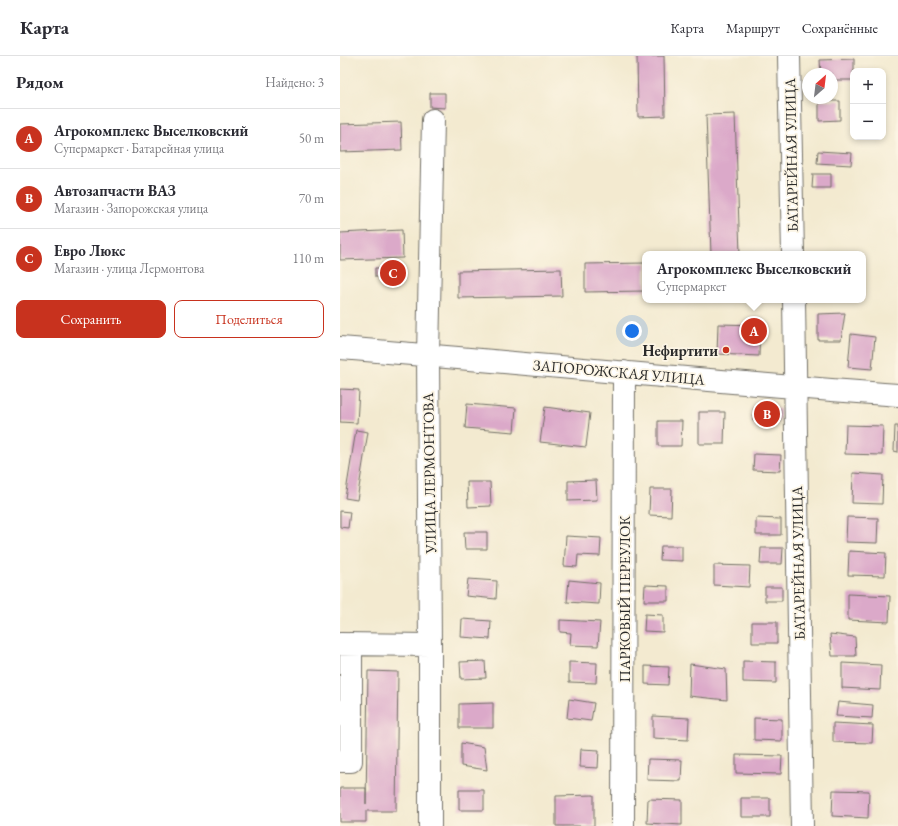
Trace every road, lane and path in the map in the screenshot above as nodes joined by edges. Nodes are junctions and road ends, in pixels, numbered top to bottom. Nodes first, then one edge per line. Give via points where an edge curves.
1 (789, 56) edge
2 (433, 120) dead end
3 (793, 251) edge
4 (794, 303) edge
5 (340, 348) edge
6 (428, 355) junction
7 (624, 372) junction
8 (796, 388) junction
9 (898, 395) edge
10 (345, 644) edge
11 (430, 645) junction
12 (346, 723) edge
13 (340, 761) edge
14 (430, 826) edge
15 (623, 826) edge
16 (802, 826) edge

1 - 3 street, БАТАРЕЙНАЯ УЛИЦА
2 - 6 street, УЛИЦА ЛЕРМОНТОВА
4 - 8 street, БАТАРЕЙНАЯ УЛИЦА
5 - 6 street, ЗАПОРОЖСКАЯ УЛИЦА
6 - 7 street, ЗАПОРОЖСКАЯ УЛИЦА
6 - 11 street, УЛИЦА ЛЕРМОНТОВА
7 - 8 street, ЗАПОРОЖСКАЯ УЛИЦА
7 - 15 street, ПАРКОВЫЙ ПЕРЕУЛОК
8 - 9 street, ЗАПОРОЖСКАЯ УЛИЦА
8 - 16 street, БАТАРЕЙНАЯ УЛИЦА
10 - 11 street
10 - 12 street
11 - 14 street, УЛИЦА ЛЕРМОНТОВА
12 - 13 street via 351,761

